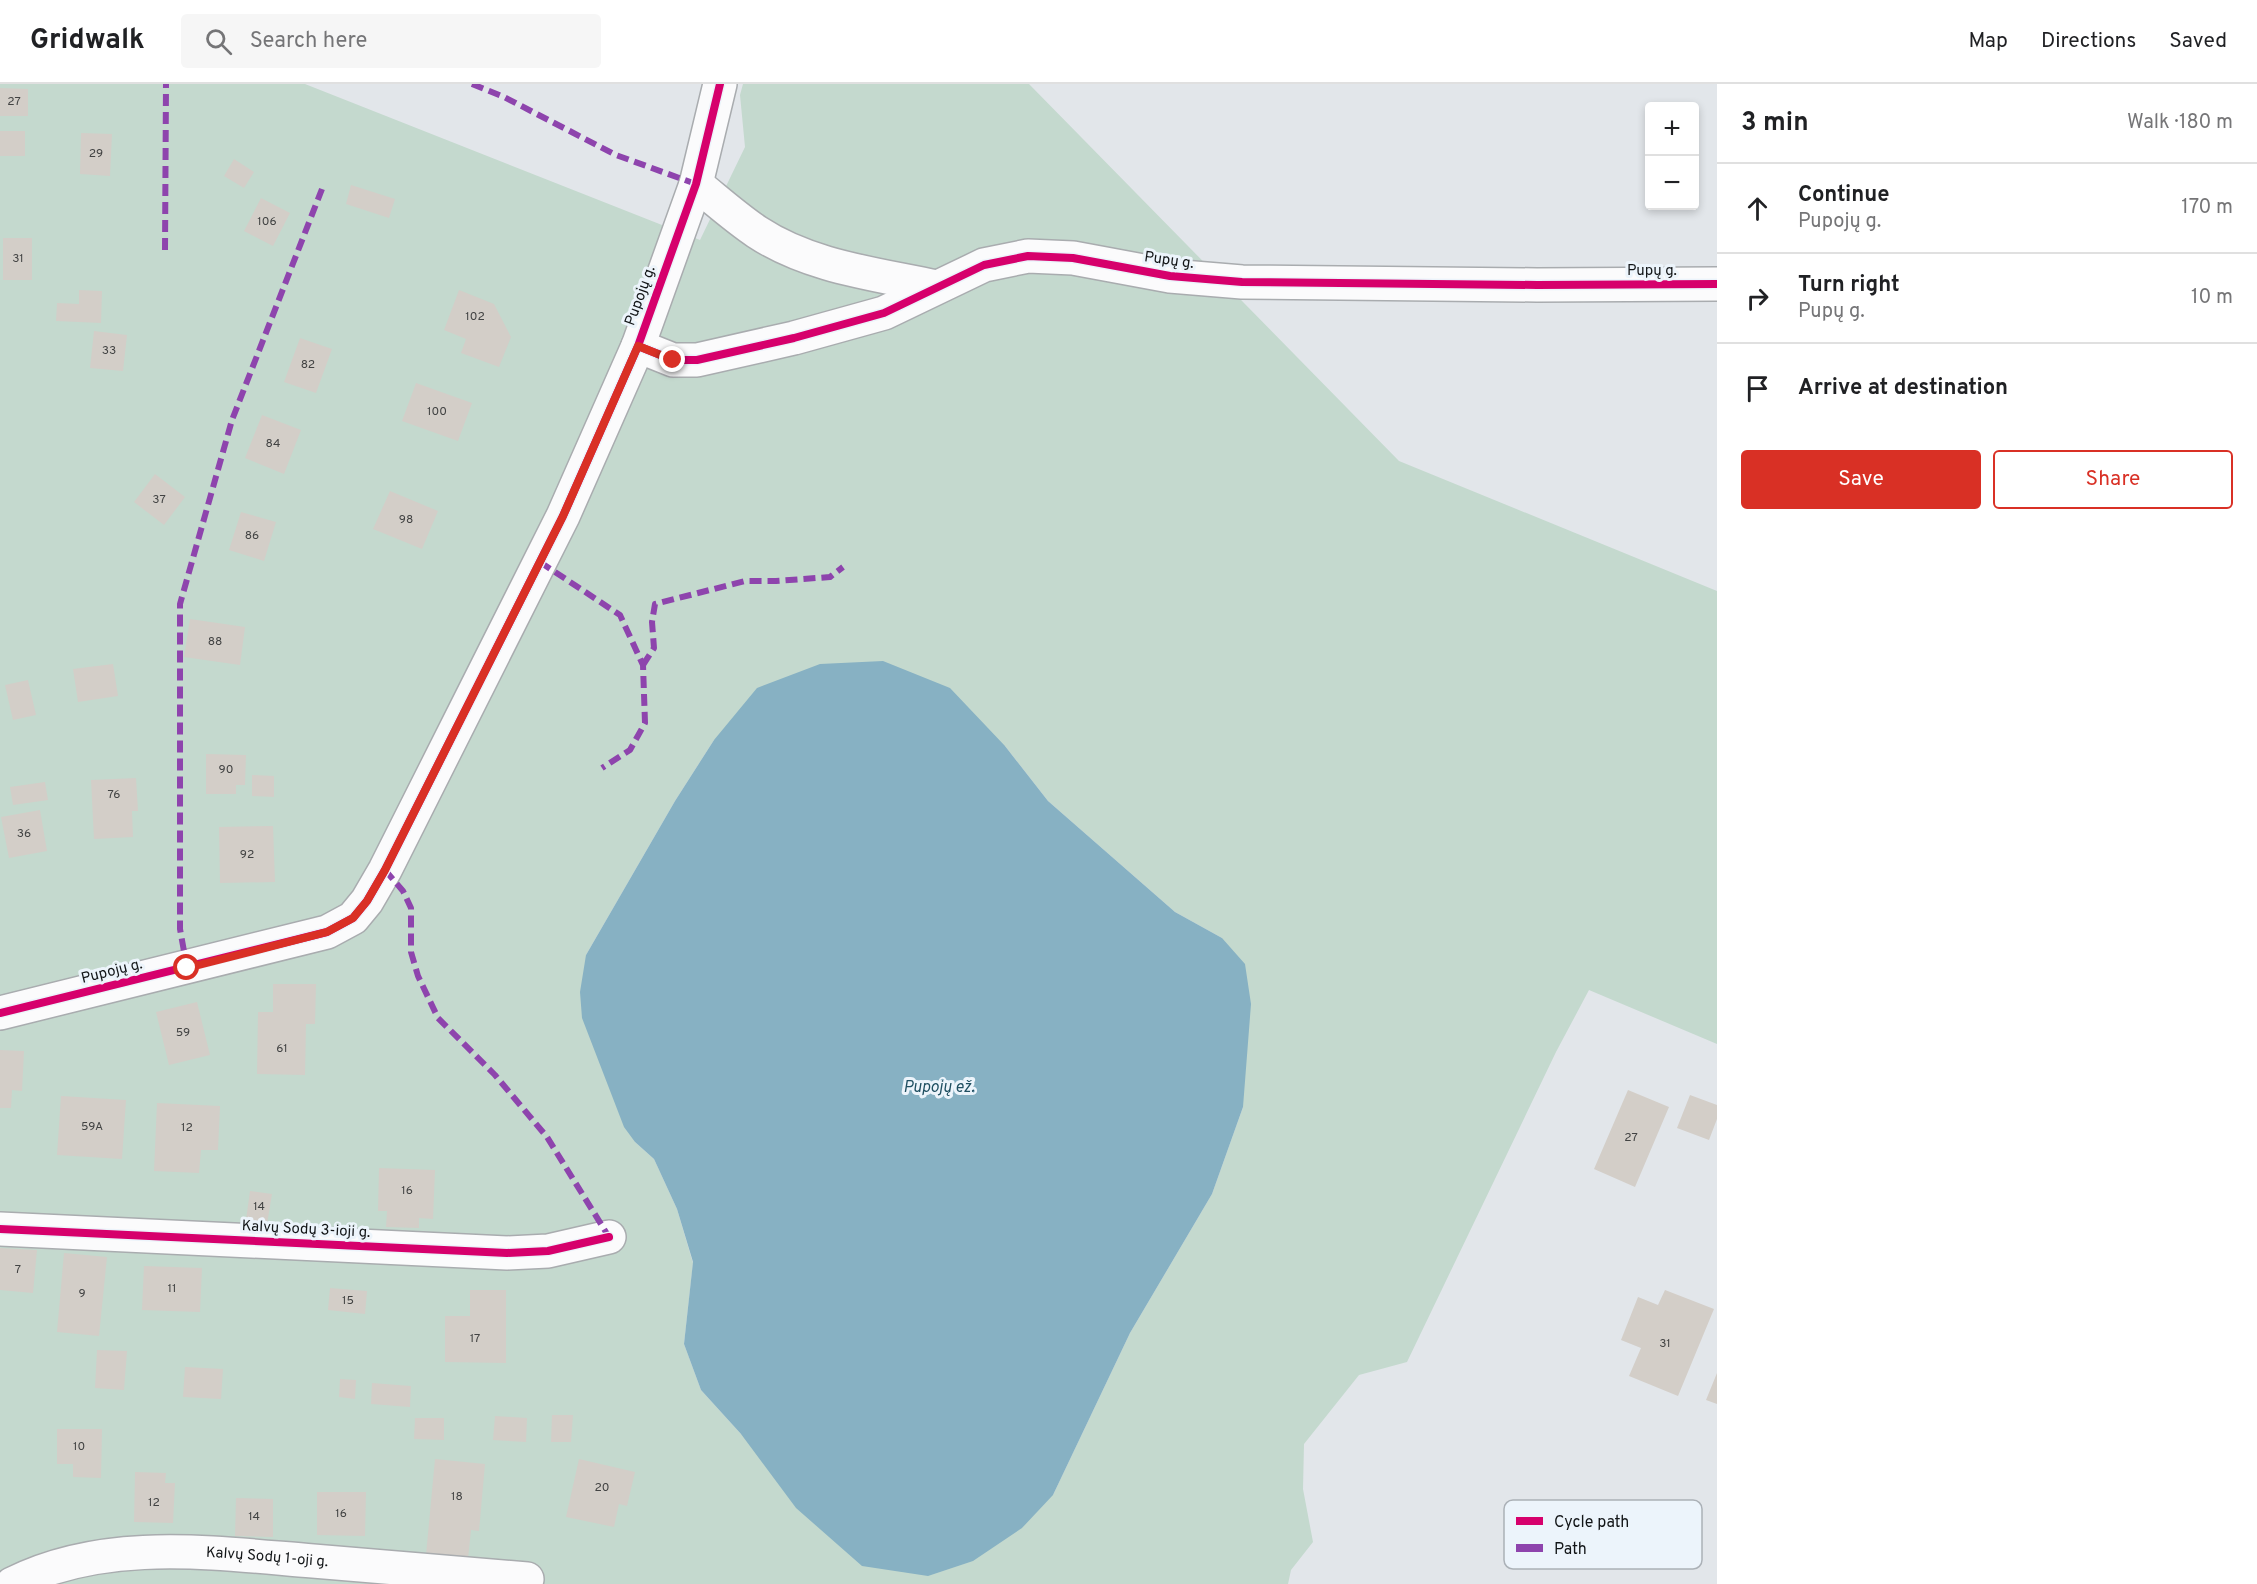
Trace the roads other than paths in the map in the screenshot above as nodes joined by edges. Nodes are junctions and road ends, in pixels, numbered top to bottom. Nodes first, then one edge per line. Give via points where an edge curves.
1 (720, 84) edge
2 (696, 184) junction
3 (1717, 284) edge
4 (936, 287) junction
5 (638, 346) junction
6 (0, 1013) edge
7 (0, 1229) edge
8 (609, 1237) dead end
9 (527, 1579) dead end
10 (12, 1584) edge

1 - 2 street, Pupojų g.
2 - 4 street via 758,232 800,254
2 - 5 street, Pupojų g.
3 - 4 street, Pupų g. via 1242,282 1170,276 1073,258 1028,256 984,265
4 - 5 street, Pupų g. via 884,313 697,360 673,360
5 - 6 street, Pupojų g. via 563,516 385,870 353,918 327,932
7 - 8 street, Kalvų Sodų 3-ioji g. via 507,1253 548,1251
9 - 10 street, Kalvų Sodų 1-oji g. via 196,1552 99,1556 31,1574

